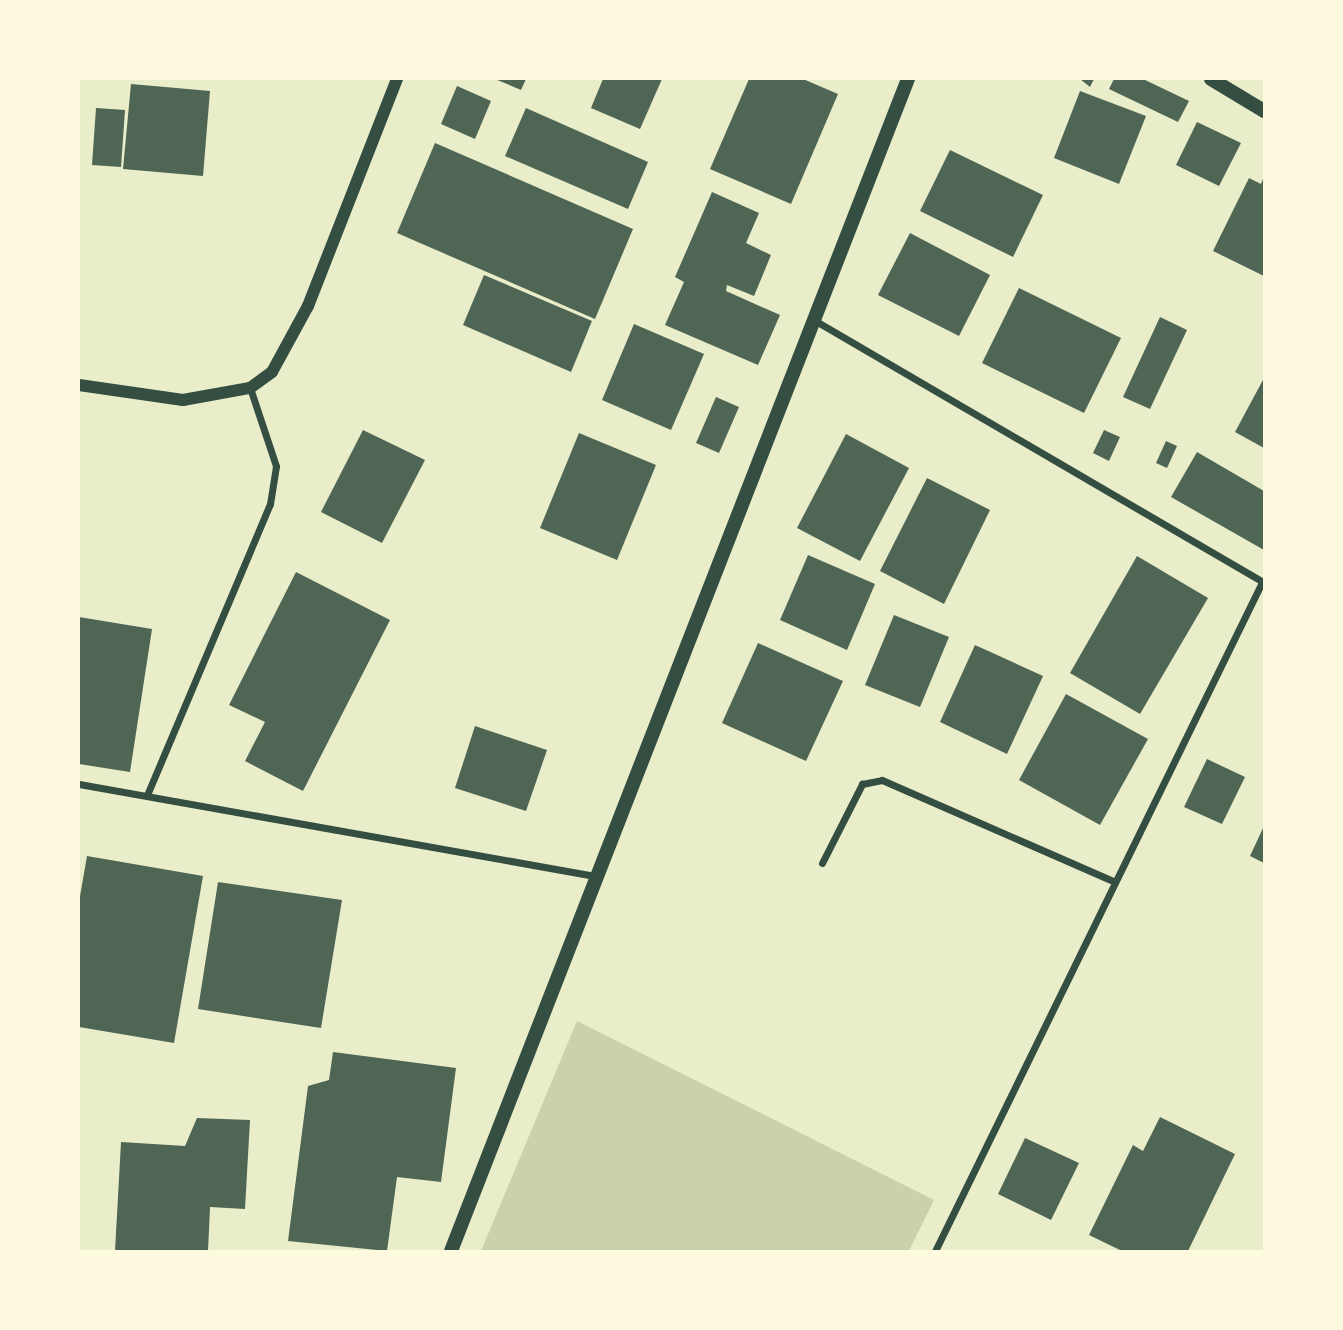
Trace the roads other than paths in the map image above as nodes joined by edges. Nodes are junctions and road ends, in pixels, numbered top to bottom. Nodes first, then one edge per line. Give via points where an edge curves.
1 (397, 79) edge
2 (908, 79) edge
3 (1211, 79) edge
4 (1264, 111) edge
5 (810, 318) junction
6 (79, 385) edge
7 (250, 388) junction
8 (1263, 582) edge
9 (79, 784) edge
10 (147, 795) junction
11 (822, 863) dead end
12 (595, 876) junction
13 (1115, 882) junction
14 (451, 1251) edge
15 (934, 1251) edge

1 - 7 street via 290,346 272,372
2 - 5 main road
3 - 4 main road
5 - 8 street
5 - 12 main road
6 - 7 street via 183,400
7 - 10 street via 276,466 270,504
8 - 13 street
9 - 10 street
10 - 12 street
11 - 13 street via 862,784 882,780
12 - 14 main road
13 - 15 street

